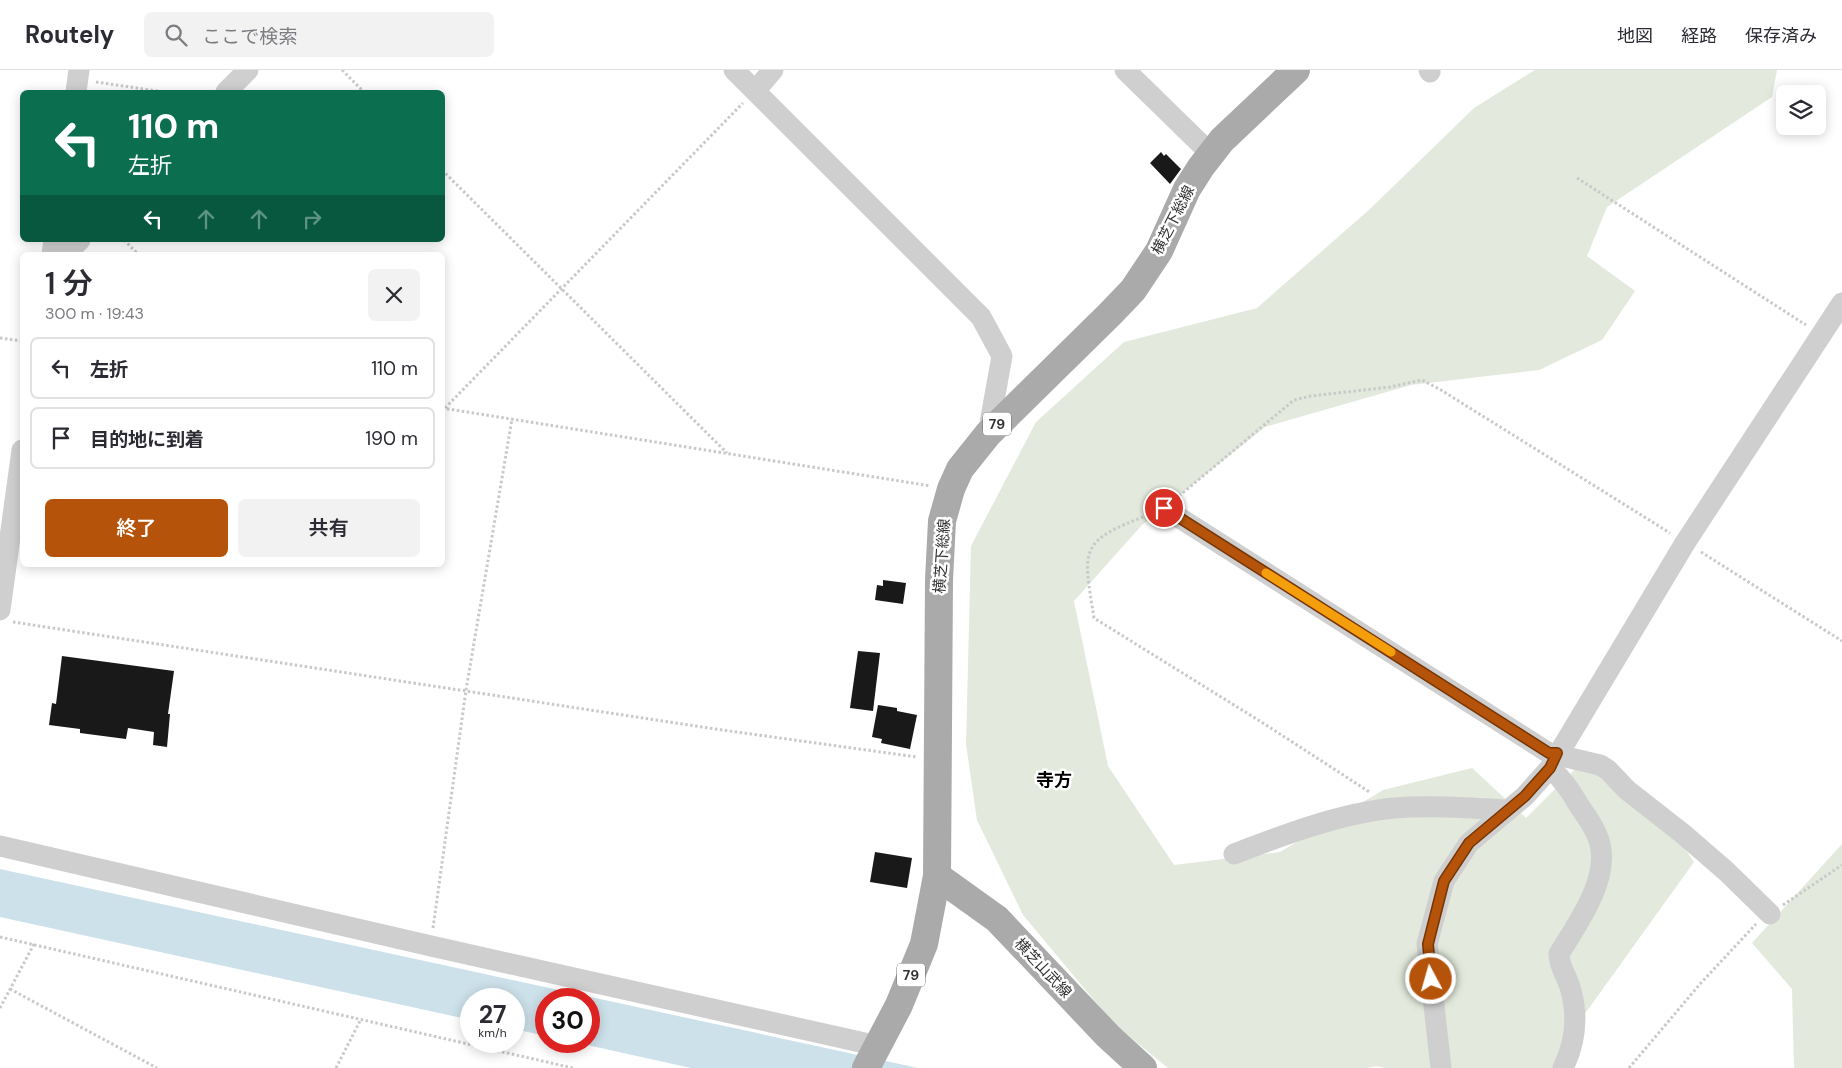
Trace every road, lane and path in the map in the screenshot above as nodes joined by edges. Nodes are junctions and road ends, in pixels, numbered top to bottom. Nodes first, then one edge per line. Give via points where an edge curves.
1 (248, 70) edge
2 (342, 70) edge
3 (734, 70) edge
4 (773, 70) edge
5 (1125, 70) edge
6 (1296, 70) edge
7 (78, 80) edge
8 (150, 90) edge
9 (228, 90) edge
10 (362, 90) edge
11 (755, 91) junction
12 (1211, 154) junction
13 (445, 173) edge
14 (1577, 178) dead end
15 (78, 242) edge
16 (126, 242) edge
17 (68, 252) edge
18 (136, 252) edge
19 (562, 289) junction
20 (1842, 303) edge
21 (1821, 335) junction
22 (0, 338) edge
23 (20, 341) edge
24 (1441, 390) dead end
25 (445, 407) edge
26 (445, 408) edge
27 (512, 419) junction
28 (988, 434) junction
29 (727, 453) junction
30 (20, 469) edge
31 (951, 489) junction
32 (1164, 508) dead end
33 (1685, 543) junction
34 (5, 615) edge
35 (1842, 641) edge
36 (466, 690) junction
37 (938, 756) junction
38 (1553, 761) junction
39 (1508, 810) junction
40 (0, 846) edge
41 (1234, 854) dead end
42 (1842, 865) edge
43 (937, 876) junction
44 (1770, 914) junction
45 (0, 937) edge
46 (34, 944) junction
47 (430, 946) junction
48 (10, 989) junction
49 (0, 1008) edge
50 (361, 1019) junction
51 (872, 1057) edge
52 (157, 1068) edge
53 (336, 1068) edge
54 (573, 1068) edge
55 (1143, 1068) edge
56 (1440, 1068) edge
57 (1563, 1068) edge
58 (1629, 1068) edge

1 - 9 street
2 - 10 path
3 - 11 street
4 - 11 street
5 - 12 street
6 - 12 main road, 横芝下総線 / 79
7 - 8 path
11 - 19 path
11 - 28 street via 981,317 1002,356
12 - 28 main road, 横芝下総線 / 79 via 1188,189 1159,251 1132,290
13 - 19 path
14 - 21 path
15 - 17 street
16 - 18 path
19 - 25 path
19 - 29 path
20 - 21 street
21 - 33 street
22 - 23 path
24 - 33 path
26 - 27 path
27 - 29 path
27 - 36 path
28 - 31 main road, 横芝下総線 / 79 via 960,469
29 - 31 path
30 - 34 street
31 - 37 main road, 横芝下総線 / 79 via 942,521 939,580
32 - 38 street via 1549,753
33 - 35 path
33 - 38 street
34 - 36 path
36 - 37 path via 887,754
36 - 47 path
37 - 43 main road, 横芝下総線 / 79
38 - 39 street via 1525,796
38 - 44 street via 1574,759 1608,770 1627,790 1726,871
38 - 57 street via 1592,825 1600,844 1601,865 1590,902 1559,954 1576,1017 1570,1054
39 - 41 street via 1394,808 1302,829
39 - 56 street via 1469,843 1444,881 1428,944
40 - 47 street
42 - 44 path
43 - 51 main road, 横芝下総線 / 79 via 924,944 899,1005
43 - 55 main road, 横芝山武線 via 997,919 1108,1036
44 - 58 path via 1756,923 1700,984
45 - 46 path
46 - 48 path
46 - 50 path
47 - 51 street
48 - 49 path
48 - 52 path
50 - 53 path
50 - 54 path

